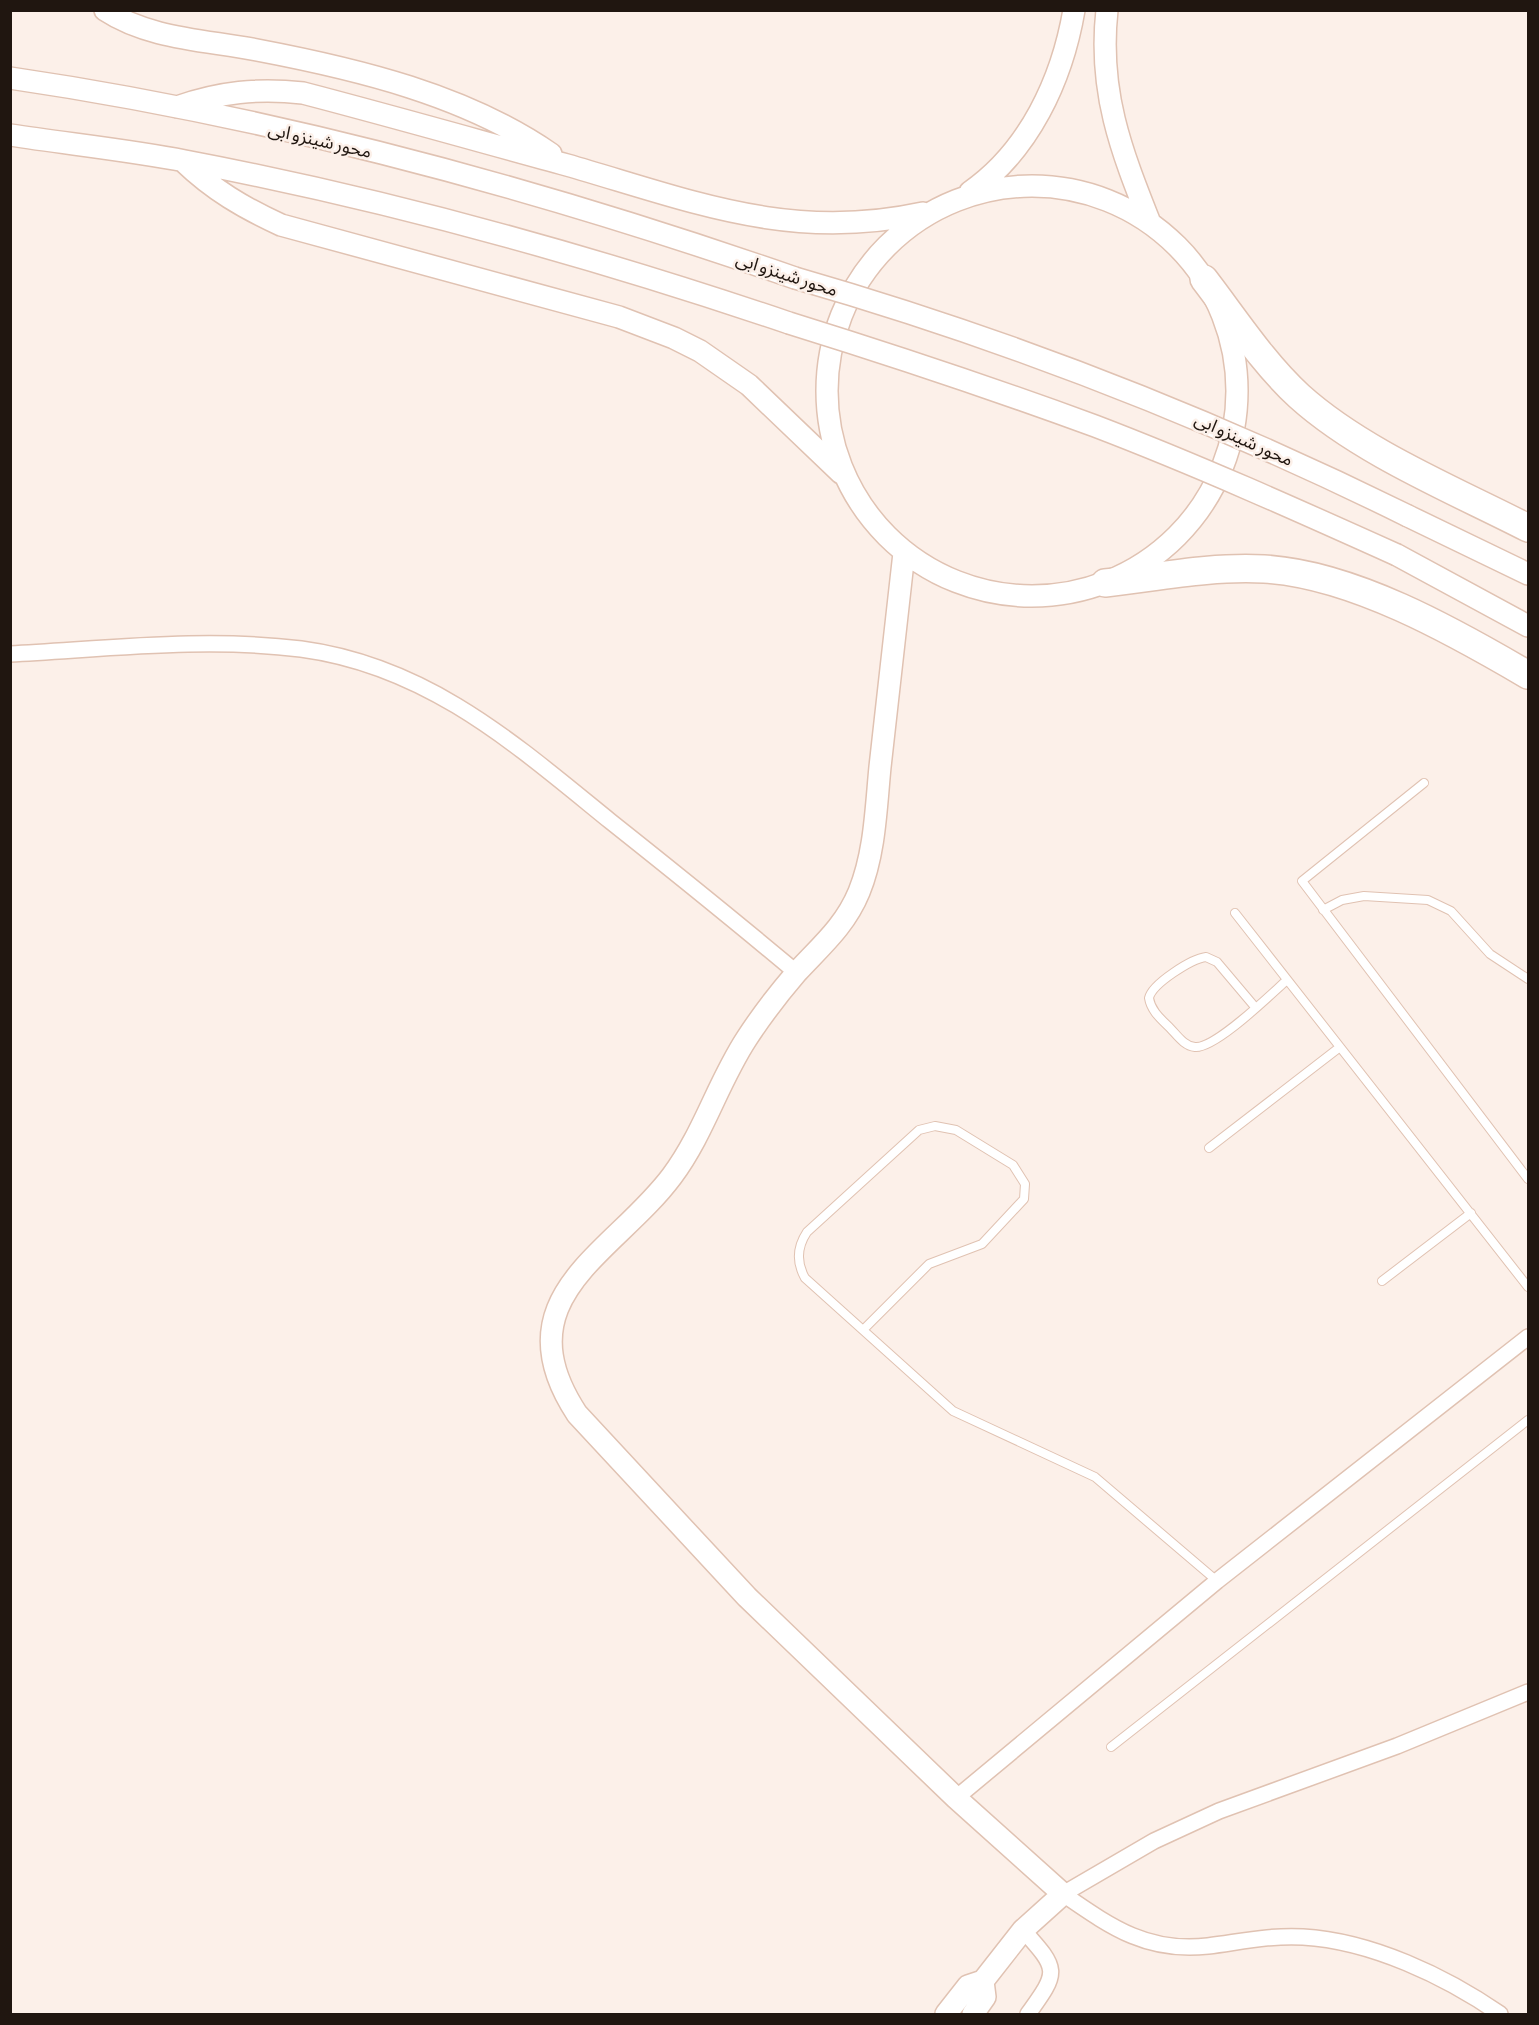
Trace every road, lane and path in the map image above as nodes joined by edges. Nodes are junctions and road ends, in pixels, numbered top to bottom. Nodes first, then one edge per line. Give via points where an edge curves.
1 (105, 10) edge
2 (1074, 10) edge
3 (1107, 10) edge
4 (10, 78) edge
5 (176, 107) junction
6 (10, 135) edge
7 (183, 161) junction
8 (566, 165) junction
9 (959, 200) junction
10 (935, 211) junction
11 (1150, 223) junction
12 (1204, 279) junction
13 (845, 476) junction
14 (1528, 528) edge
15 (904, 553) junction
16 (1528, 574) edge
17 (1105, 583) junction
18 (1528, 626) edge
19 (10, 654) edge
20 (1528, 675) edge
21 (1424, 783) dead end
22 (1323, 910) junction
23 (1235, 913) dead end
24 (797, 973) junction
25 (1528, 979) edge
26 (1287, 980) junction
27 (1255, 1007) junction
28 (1340, 1047) junction
29 (1209, 1148) dead end
30 (1528, 1179) edge
31 (1471, 1214) junction
32 (1382, 1281) dead end
33 (1528, 1287) edge
34 (863, 1330) junction
35 (1528, 1337) edge
36 (1528, 1420) edge
37 (1217, 1581) junction
38 (1528, 1692) edge
39 (1111, 1748) dead end
40 (956, 1798) junction
41 (1062, 1894) junction
42 (1023, 1930) junction
43 (983, 1981) junction
44 (946, 2014) edge
45 (973, 2014) edge
46 (1028, 2014) edge
47 (1500, 2014) edge

1 - 8 main road via 147,31 308,61 429,95 501,124
2 - 9 main road via 1058,72 1041,110 993,176
3 - 11 main road via 1105,79 1112,120
4 - 5 main road, محور شينزو ابى
5 - 8 main road via 238,91 271,89 303,93
5 - 16 main road, محور شينزو ابى, bridge via 500,186 975,333 1129,390 1248,440
6 - 7 main road
7 - 13 main road via 229,199 281,225 619,317 674,338 749,385
7 - 18 main road, bridge via 417,212 550,246 944,372 1097,427 1248,488 1397,555
8 - 10 main road via 737,214 776,221 856,224
9 - 10 main road
9 - 11 main road via 1014,187 1043,187 1099,198
10 - 13 main road via 876,258 838,323 826,398 834,448
11 - 12 main road via 1188,258
12 - 14 highway via 1276,372 1322,416 1376,449
12 - 17 main road via 1225,321 1235,357 1237,413 1229,450 1211,493 1176,537 1131,571
13 - 15 main road via 878,528
15 - 17 main road via 952,580 997,593 1064,594
15 - 24 main road via 866,871 846,919
17 - 20 highway via 1241,568 1314,577 1361,592 1467,639
19 - 24 street via 190,645 266,646 336,656 393,674 459,705 516,745
21 - 22 lane via 1302,881
22 - 25 lane via 1342,900 1364,896 1428,900 1451,911 1490,954
22 - 30 lane
23 - 26 lane
24 - 40 main road via 734,1058 683,1161 656,1195 578,1273 568,1289 553,1324 554,1366 577,1414 620,1461 747,1597
26 - 27 lane
26 - 28 lane
27 - 27 lane via 1217,962 1206,957 1157,984 1149,998 1155,1013 1180,1039 1196,1047 1208,1045
28 - 29 lane
28 - 31 lane
31 - 32 lane
31 - 33 lane
34 - 34 lane via 929,1264 988,1239 1024,1198 1026,1184 1019,1170 956,1130 927,1127 912,1134 812,1226 800,1245 801,1270
34 - 37 lane via 953,1412 1095,1477
35 - 37 street
36 - 39 lane
37 - 40 street
38 - 41 street via 1397,1746 1219,1811 1154,1841
40 - 41 main road
41 - 42 main road
41 - 47 street via 1106,1924 1153,1944 1192,1947 1287,1936 1354,1946 1443,1981
42 - 43 main road
42 - 46 street via 1046,1956 1052,1972 1049,1984
43 - 44 main road via 968,1986
43 - 45 main road via 985,1997

